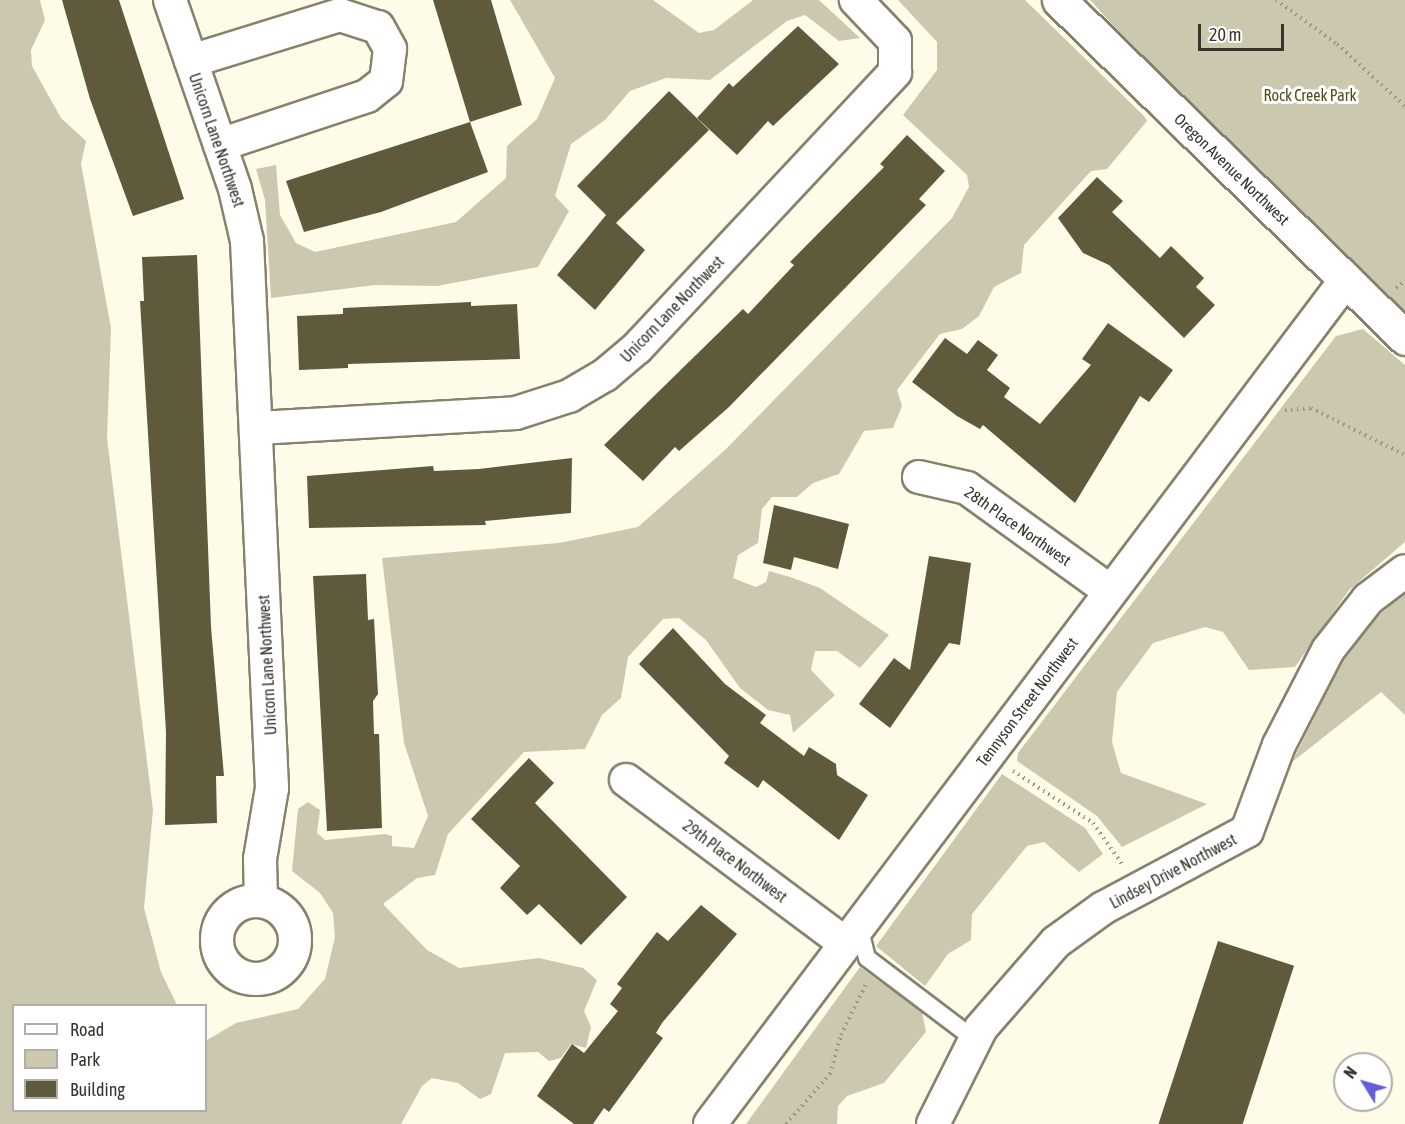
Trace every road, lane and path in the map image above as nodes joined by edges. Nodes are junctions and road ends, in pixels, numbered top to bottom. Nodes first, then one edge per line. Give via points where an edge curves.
1 (170, 0) edge
2 (856, 0) edge
3 (1059, 0) edge
4 (1276, 0) edge
5 (191, 61) junction
6 (1405, 106) edge
7 (220, 145) junction
8 (1345, 281) junction
9 (1405, 338) edge
10 (1275, 410) dead end
11 (258, 428) junction
12 (1405, 455) edge
13 (919, 477) dead end
14 (1405, 571) edge
15 (1110, 591) junction
16 (987, 754) junction
17 (626, 780) dead end
18 (1139, 889) junction
19 (261, 900) dead end
20 (852, 934) junction
21 (879, 966) junction
22 (974, 1039) junction
23 (712, 1122) edge
24 (786, 1124) edge
25 (933, 1124) edge

1 - 5 street, Unicorn Lane Northwest
2 - 11 street, Unicorn Lane Northwest via 895,41 896,72 637,348 605,375 569,396 516,413
3 - 8 street, Oregon Avenue Northwest
4 - 6 path via 1337,44
5 - 7 street, Unicorn Lane Northwest
5 - 7 street via 340,15 378,27 390,49 386,81 367,96
7 - 11 street, Unicorn Lane Northwest via 247,241
8 - 9 street, Oregon Avenue Northwest
8 - 15 street, Tennyson Street Northwest
10 - 12 path via 1311,408
11 - 19 street, Unicorn Lane Northwest via 272,788 260,859
13 - 15 street, 28th Place Northwest via 967,488
14 - 18 street, Lindsey Drive Northwest via 1368,599 1328,650 1279,745 1247,831
15 - 16 street, Tennyson Street Northwest
16 - 18 path via 1093,823
16 - 20 street, Tennyson Street Northwest
17 - 20 street, 29th Place Northwest
18 - 22 street, Lindsey Drive Northwest via 1056,942 1021,976
20 - 21 lane via 867,958
20 - 23 street, Tennyson Street Northwest
21 - 22 lane
21 - 24 path via 856,999 830,1074
22 - 25 street, Lindsey Drive Northwest

